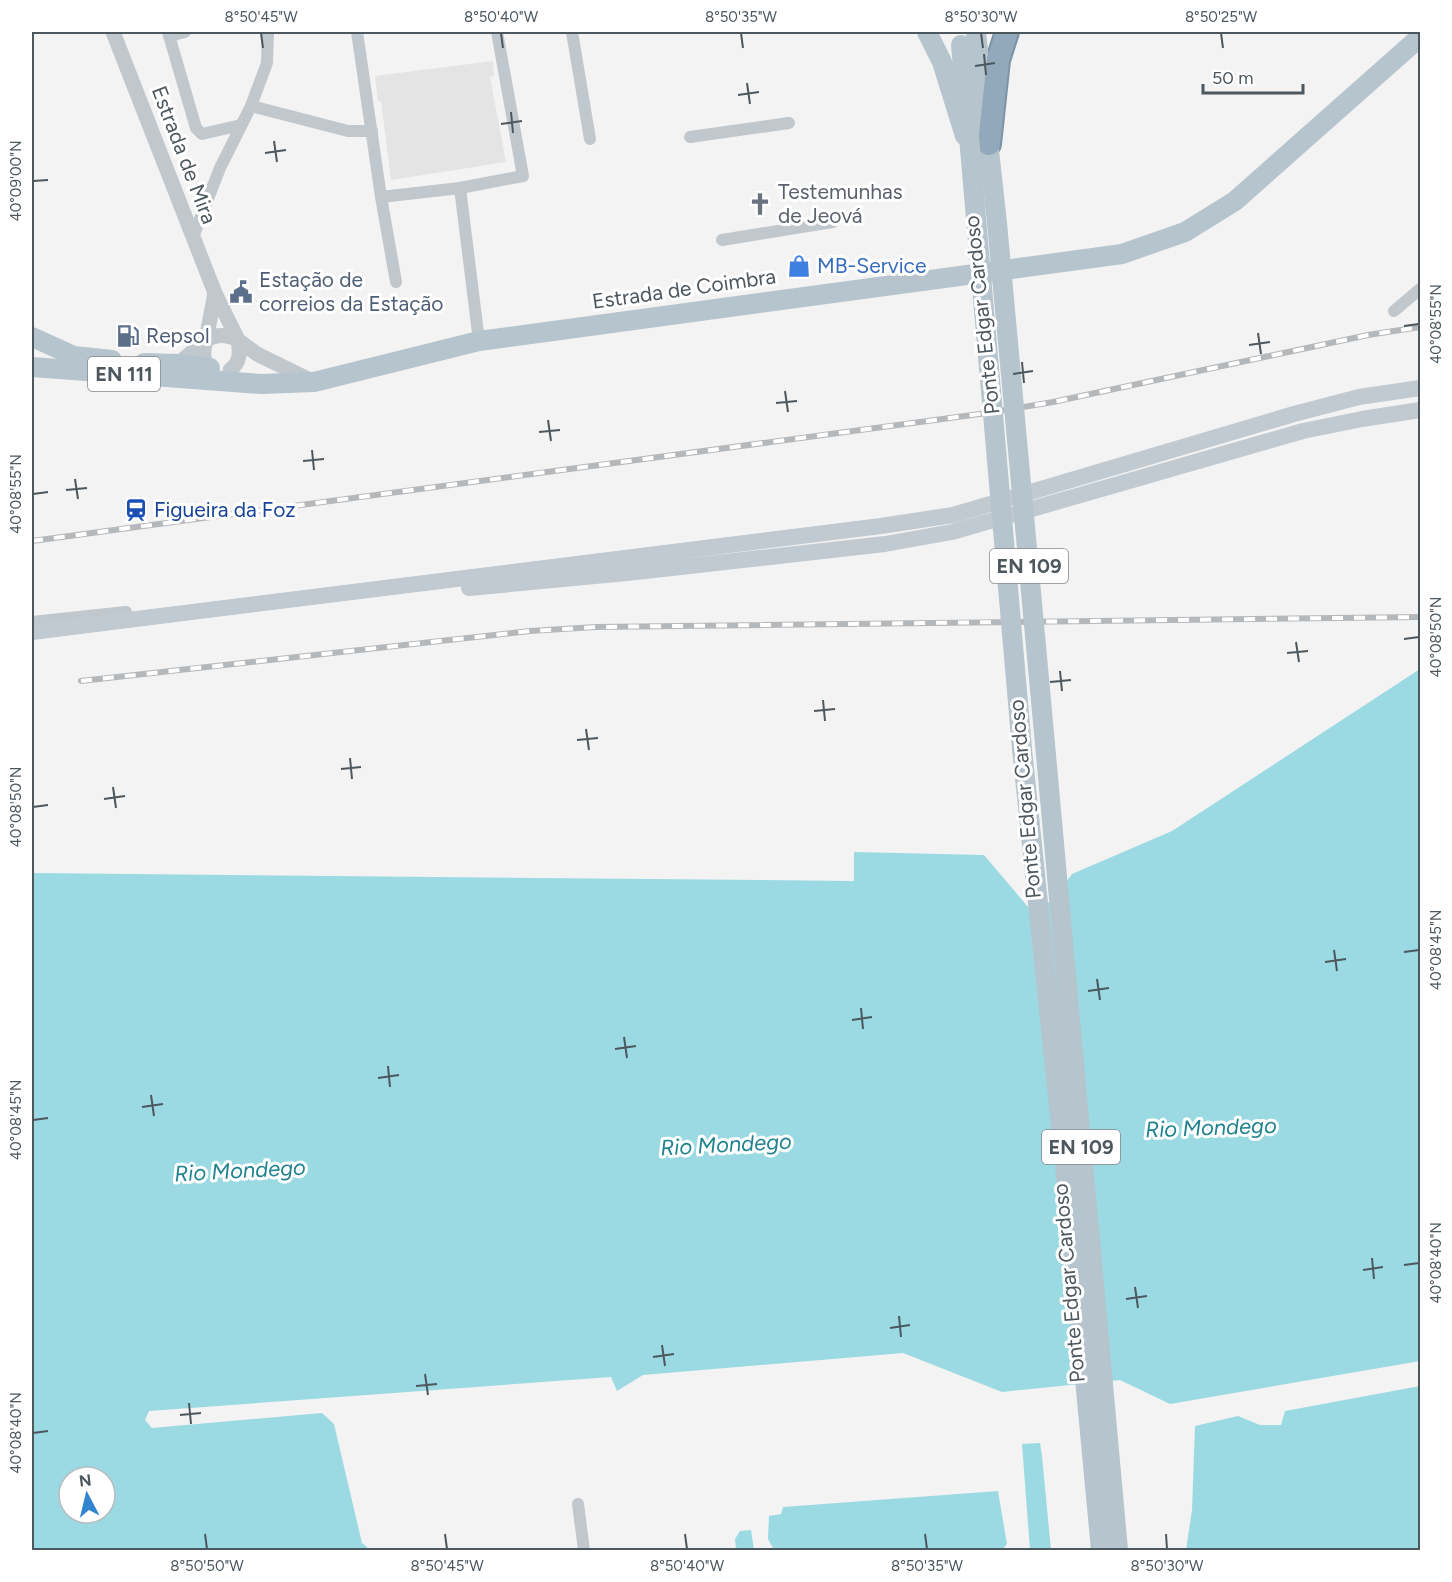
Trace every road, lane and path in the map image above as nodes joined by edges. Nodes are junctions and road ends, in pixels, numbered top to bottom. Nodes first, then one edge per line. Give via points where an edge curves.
1 (113, 32) edge
2 (185, 32) edge
3 (268, 32) edge
4 (357, 32) edge
5 (497, 32) edge
6 (572, 32) edge
7 (927, 32) edge
8 (1007, 32) edge
9 (169, 34) edge
10 (1420, 37) edge
11 (969, 38) edge
12 (251, 106) junction
13 (789, 123) dead end
14 (241, 125) junction
15 (372, 131) junction
16 (690, 137) dead end
17 (590, 139) dead end
18 (979, 147) junction
19 (460, 188) junction
20 (381, 197) junction
21 (833, 222) dead end
22 (193, 237) junction
23 (722, 240) dead end
24 (396, 282) dead end
25 (1420, 289) edge
26 (215, 293) junction
27 (1394, 311) dead end
28 (32, 337) edge
29 (206, 340) junction
30 (238, 340) junction
31 (479, 341) junction
32 (178, 364) junction
33 (32, 368) edge
34 (218, 373) junction
35 (314, 382) junction
36 (1420, 388) edge
37 (1420, 410) edge
38 (196, 612) junction
39 (32, 622) edge
40 (32, 632) edge
41 (578, 1503) dead end
42 (585, 1551) edge
43 (1101, 1551) edge
44 (1118, 1551) edge

1 - 22 street, Estrada de Mira
2 - 9 street
3 - 12 street via 267,63
4 - 15 street
5 - 19 street via 523,176
6 - 17 street
7 - 18 main road, bridge
8 - 18 highway
9 - 14 street via 199,133
10 - 31 main road, Estrada de Coimbra / EN 111 via 1235,201 1185,232 1122,254
11 - 18 main road, Ponte Edgar Cardoso / EN 109, bridge
12 - 14 street
12 - 15 street via 348,131
13 - 16 street
14 - 22 street
15 - 20 street
18 - 43 main road, Ponte Edgar Cardoso / EN 109, bridge via 1022,749
18 - 44 main road, Ponte Edgar Cardoso / EN 109, bridge via 1013,388
19 - 20 street
19 - 31 street
20 - 24 street
21 - 23 street
22 - 26 street, Estrada de Mira
25 - 27 street
26 - 29 street
26 - 30 street, Estrada de Mira
28 - 32 main road, EN 111 via 74,356
29 - 30 street via 214,335
29 - 32 street
29 - 34 street via 202,354
30 - 34 street via 240,357 235,367
30 - 35 street via 256,354
31 - 35 main road, Estrada de Coimbra / EN 111
32 - 34 main road, EN 111
33 - 34 main road, EN 111
34 - 35 main road, EN 111 via 261,384
36 - 38 main road via 1359,397 1294,414 953,515
37 - 38 main road via 1304,431 952,532 885,544 627,573
38 - 39 street via 165,608
38 - 40 main road
41 - 42 street

